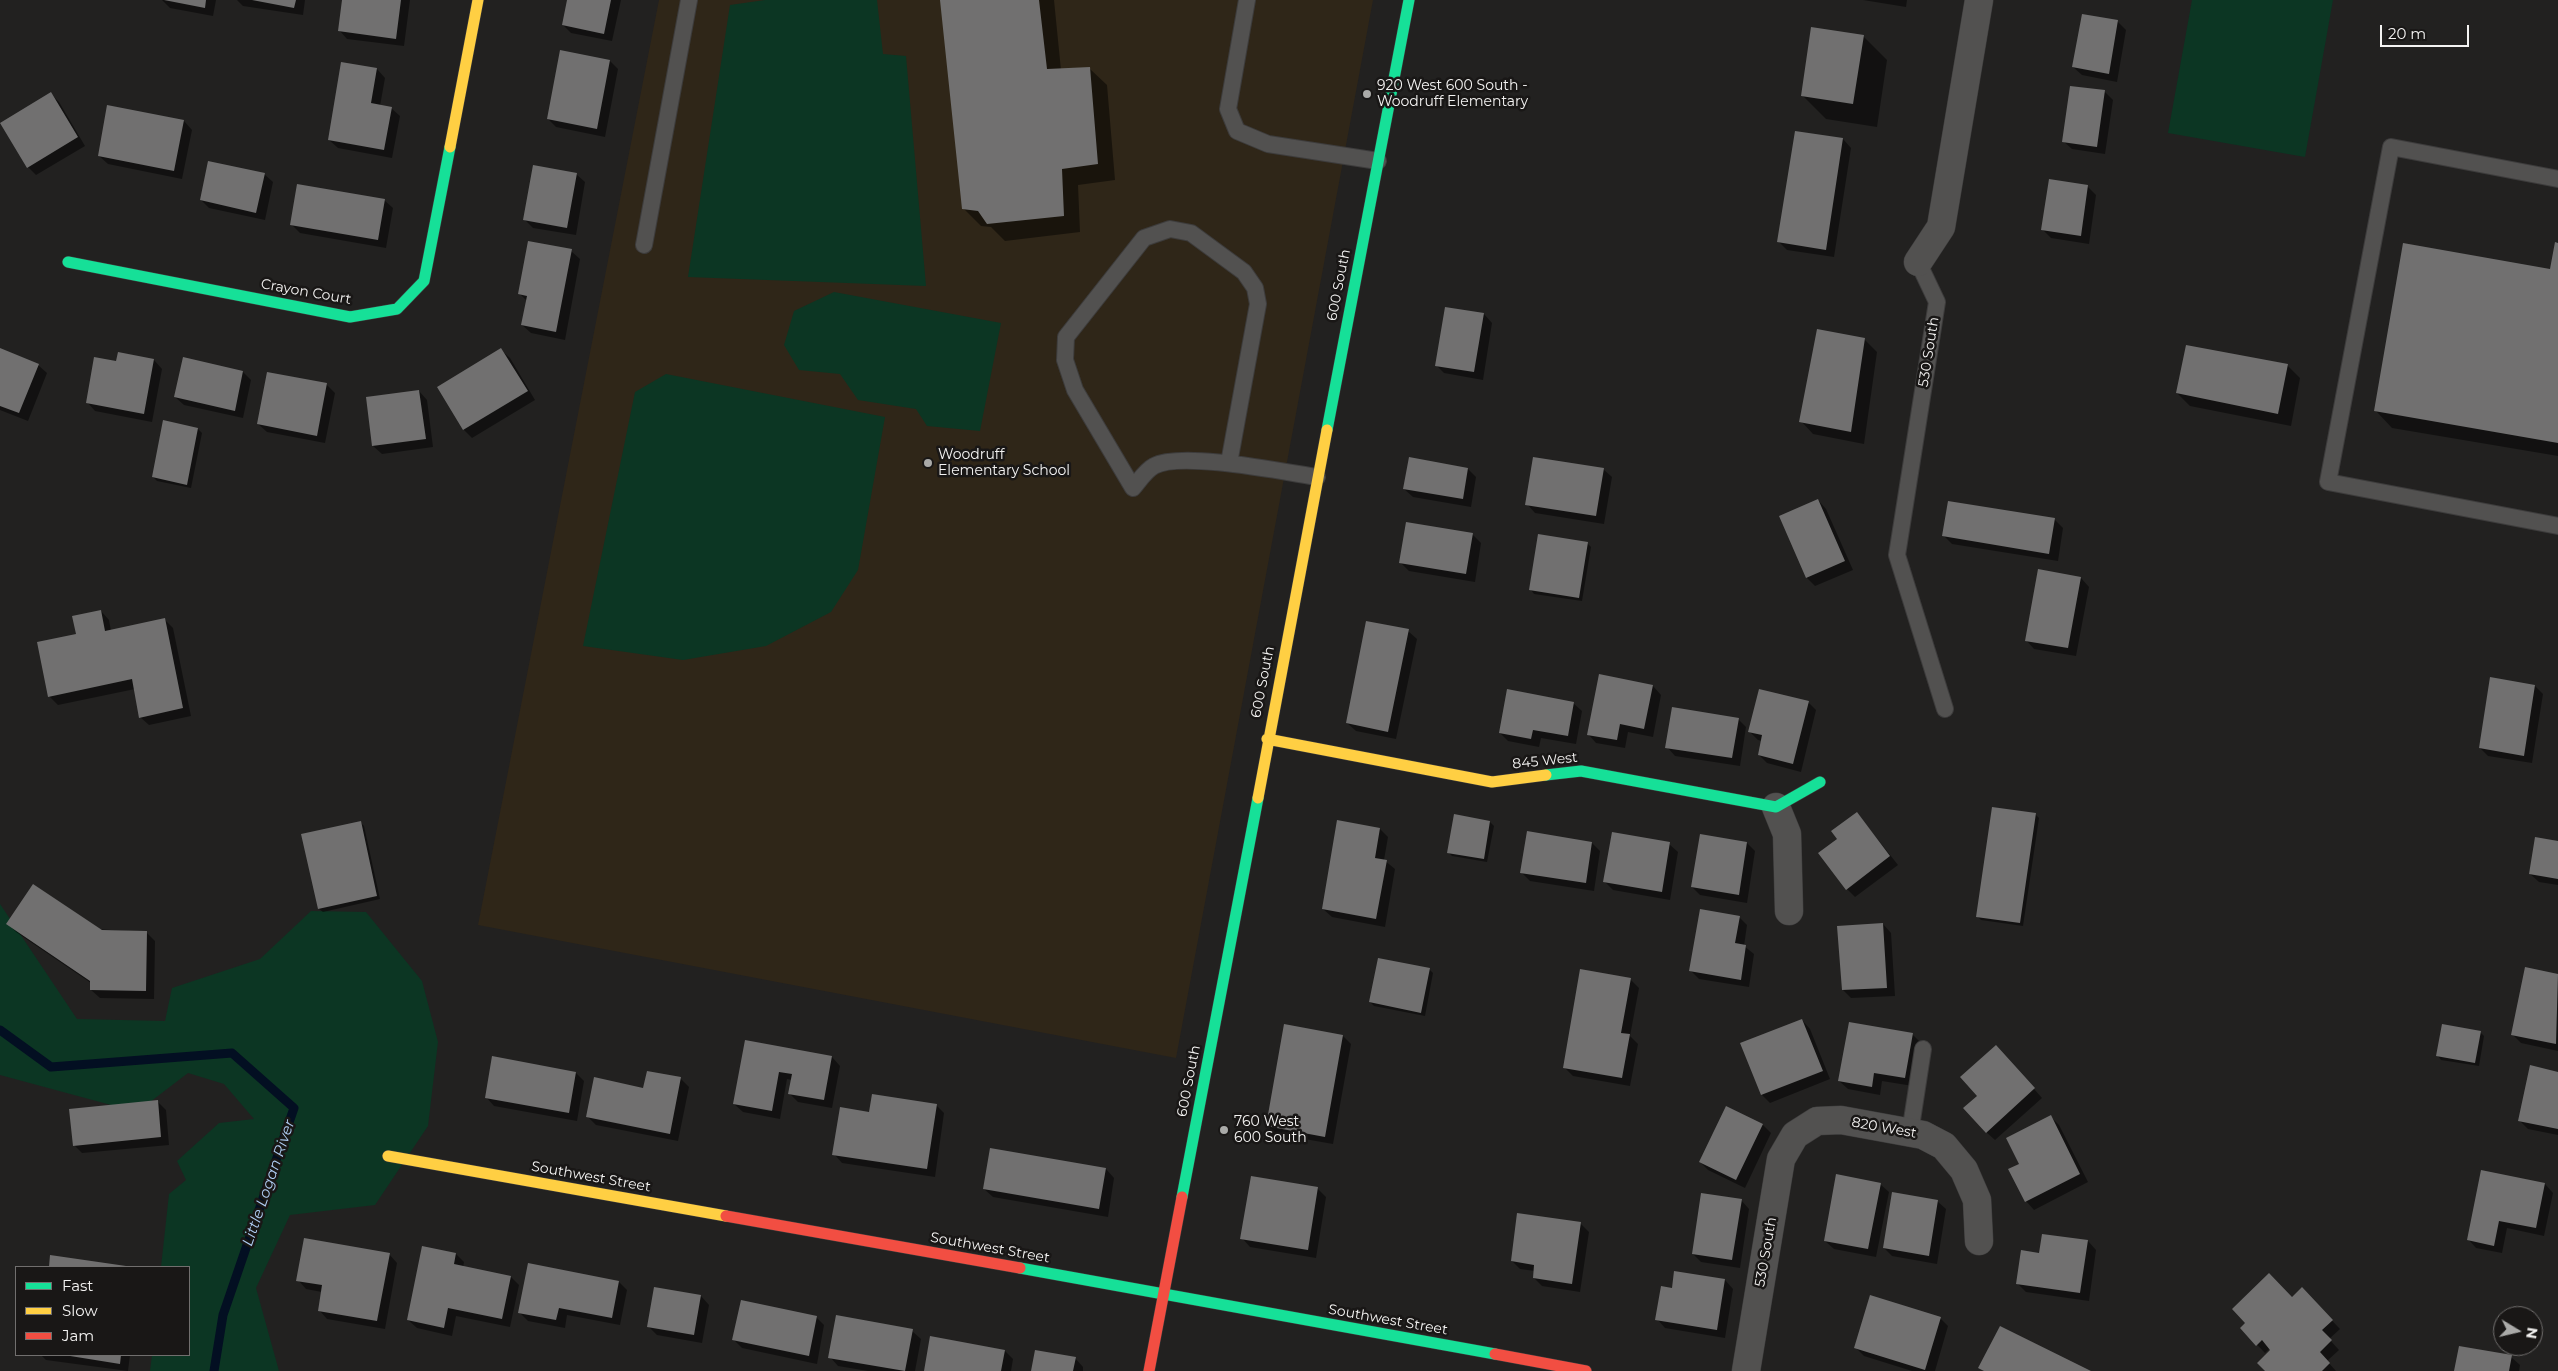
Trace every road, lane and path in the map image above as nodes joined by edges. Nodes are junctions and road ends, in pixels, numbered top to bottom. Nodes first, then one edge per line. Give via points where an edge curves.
1 (478, 0) edge
2 (689, 0) edge
3 (1247, 0) edge
4 (1409, 0) edge
5 (1979, 0) edge
6 (1378, 161) junction
7 (2558, 179) edge
8 (644, 245) dead end
9 (68, 262) dead end
10 (1918, 262) joint
11 (1228, 463) junction
12 (1317, 477) junction
13 (2558, 526) edge
14 (1944, 709) dead end
15 (1267, 739) junction
16 (1820, 782) dead end
17 (1776, 807) junction
18 (1789, 911) dead end
19 (1923, 1049) dead end
20 (1910, 1133) junction
21 (1795, 1135) joint
22 (388, 1156) dead end
23 (1980, 1241) dead end
24 (1164, 1293) junction
25 (1149, 1371) edge
26 (1586, 1371) edge
27 (1746, 1371) edge

1 - 9 street, Crayon Court via 424,280 397,309 350,317
2 - 8 lane
3 - 6 lane via 1228,109 1237,131 1268,144
4 - 6 street, 600 South
5 - 10 street, 530 South via 1941,228
6 - 12 street, 600 South
7 - 13 lane via 2391,147 2328,482
10 - 14 lane, 530 South via 1937,302 1897,555
11 - 11 lane via 1258,304 1255,288 1244,272 1191,233 1170,229 1144,238 1066,337 1065,360 1074,390 1133,488 1154,466 1177,461
11 - 12 lane
12 - 15 street, 600 South
15 - 17 street, 845 West via 1492,782 1581,771
15 - 24 street, 600 South
16 - 17 street
17 - 18 street via 1787,834
19 - 20 lane
20 - 21 street, 820 West via 1841,1120 1817,1121
20 - 23 street, 820 West via 1923,1135 1944,1146 1964,1170 1977,1200
21 - 27 street, 530 South via 1781,1159
22 - 24 street, Southwest Street
24 - 25 street, 600 South
24 - 26 street, Southwest Street

